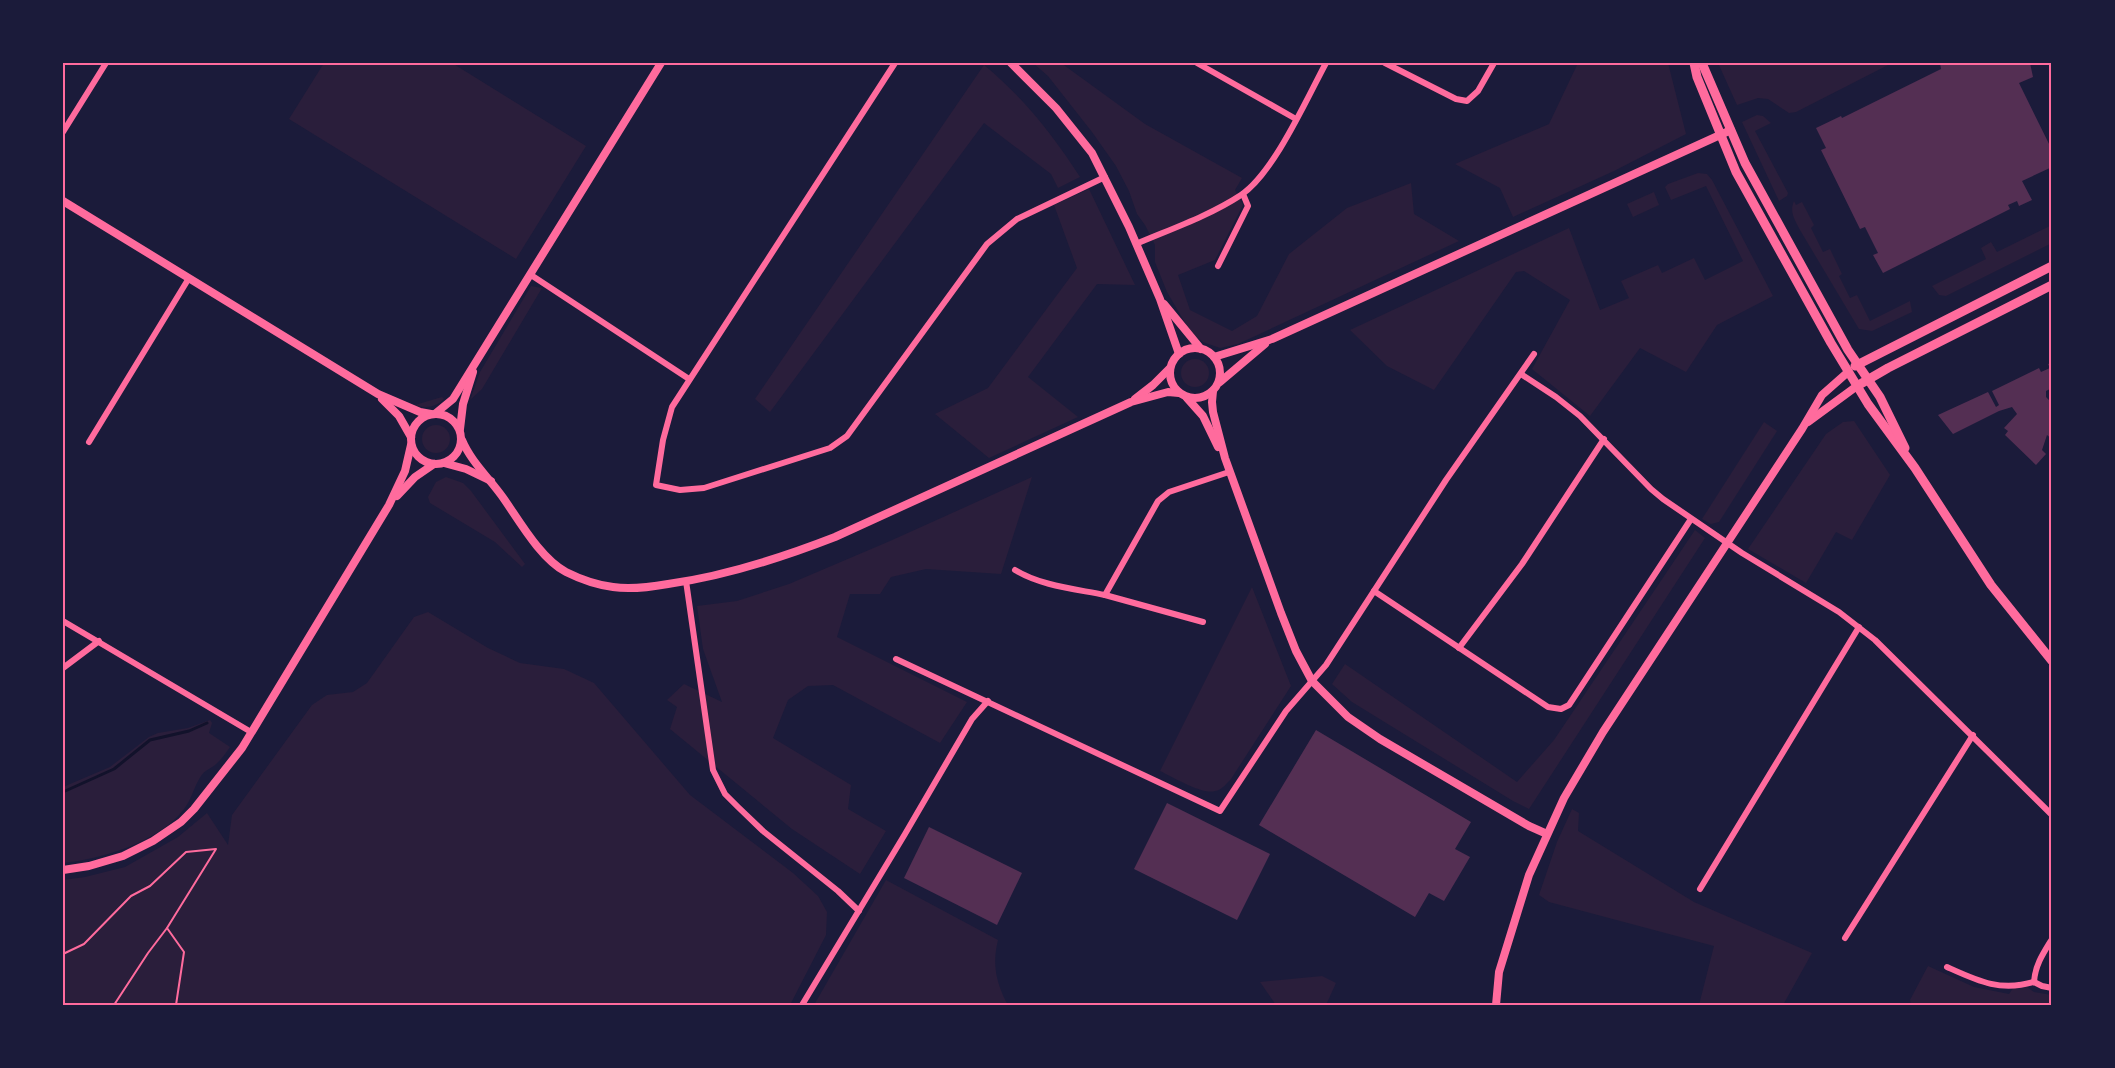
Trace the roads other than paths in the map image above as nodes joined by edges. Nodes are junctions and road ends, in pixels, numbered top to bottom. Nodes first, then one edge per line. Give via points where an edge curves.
1 (106, 63) edge
2 (661, 63) edge
3 (895, 63) edge
4 (1011, 63) edge
5 (1197, 63) edge
6 (1326, 63) edge
7 (1385, 63) edge
8 (1494, 63) edge
9 (1694, 63) edge
10 (1702, 63) edge
11 (1296, 119) junction
12 (1731, 130) junction
13 (63, 132) edge
14 (1719, 135) junction
15 (1105, 177) junction
16 (1243, 194) junction
17 (63, 201) edge
18 (1136, 244) junction
19 (1218, 266) dead end
20 (2052, 266) edge
21 (531, 275) junction
22 (189, 278) junction
23 (2052, 285) edge
24 (1160, 299) junction
25 (1272, 339) junction
26 (1201, 349) junction
27 (1179, 354) junction
28 (1534, 354) dead end
29 (1214, 357) junction
30 (478, 358) junction
31 (1858, 364) junction
32 (1171, 368) junction
33 (1848, 372) junction
34 (1521, 374) junction
35 (689, 379) junction
36 (1868, 379) junction
37 (1857, 386) junction
38 (1216, 387) junction
39 (378, 394) junction
40 (1183, 395) junction
41 (1131, 402) junction
42 (434, 413) junction
43 (1805, 424) junction
44 (460, 430) junction
45 (1604, 439) junction
46 (462, 440) junction
47 (411, 441) junction
48 (89, 442) dead end
49 (1225, 458) junction
50 (443, 463) junction
51 (434, 464) junction
52 (1916, 468) junction
53 (1229, 472) junction
54 (492, 482) junction
55 (389, 505) junction
56 (1690, 519) junction
57 (1727, 543) junction
58 (1015, 570) dead end
59 (686, 581) junction
60 (1374, 591) junction
61 (1105, 595) junction
62 (63, 621) edge
63 (1203, 622) dead end
64 (1859, 627) junction
65 (99, 641) junction
66 (1459, 648) junction
67 (896, 658) dead end
68 (2052, 661) edge
69 (63, 668) edge
70 (1312, 681) junction
71 (988, 701) junction
72 (251, 732) junction
73 (1973, 735) junction
74 (2052, 815) edge
75 (1547, 834) junction
76 (63, 870) edge
77 (1701, 889) dead end
78 (859, 911) junction
79 (1845, 938) dead end
80 (2052, 939) edge
81 (1947, 967) dead end
82 (2034, 981) junction
83 (2052, 988) edge
84 (802, 1005) edge
85 (1496, 1005) edge

1 - 13 street
2 - 21 street
3 - 35 street
4 - 15 street via 1072,125
5 - 11 street
6 - 11 street
7 - 8 street via 1467,101 1478,91
9 - 14 main road
10 - 12 main road
11 - 16 street via 1274,157
12 - 14 street
12 - 31 main road via 1772,213
14 - 25 street
14 - 33 main road
15 - 18 street
15 - 35 street via 1017,219 987,244 847,436 830,448 704,488 680,490 656,485 672,407
16 - 18 street
16 - 19 street via 1248,206
17 - 22 street
18 - 24 street
20 - 31 main road
21 - 30 street
21 - 35 street
22 - 39 street
22 - 48 street
23 - 36 main road
24 - 26 street
24 - 27 street
25 - 29 street
25 - 38 street
26 - 27 street
26 - 29 street
27 - 32 street
28 - 34 street
29 - 38 street via 1220,369
30 - 42 street via 453,399
30 - 44 street
31 - 33 main road
31 - 36 main road
32 - 40 street via 1171,381
32 - 41 street
33 - 37 main road
33 - 43 street via 1822,395
34 - 45 street via 1556,397
34 - 60 street
36 - 37 main road
36 - 52 main road
37 - 43 street
37 - 52 main road
38 - 40 street via 1201,398
38 - 49 street via 1213,412
39 - 42 street via 420,412
39 - 47 street via 399,416
40 - 41 street via 1168,392
40 - 49 street via 1203,417
41 - 59 street via 835,537 760,564
42 - 44 street via 451,418
42 - 47 street via 417,422
43 - 57 street
44 - 46 street
45 - 56 street via 1651,489
45 - 66 street via 1522,564
46 - 50 street via 456,454
46 - 54 street
47 - 51 street via 420,458
47 - 55 street via 405,471
49 - 53 street
50 - 51 street
50 - 54 street
51 - 55 street via 415,477
52 - 68 main road via 1991,585
53 - 61 street via 1169,492 1158,501
53 - 70 street via 1292,642
54 - 59 street via 546,557 564,571 615,587
55 - 72 street
56 - 57 street
56 - 66 street via 1569,705 1561,709 1548,707
57 - 64 street
57 - 75 street via 1603,732
58 - 61 street
59 - 78 street via 717,780 725,794 763,831
60 - 66 street
60 - 70 street
61 - 63 street
62 - 65 street
64 - 73 street
64 - 77 street
65 - 69 street
65 - 72 street
67 - 71 street
70 - 71 street via 1287,711 1220,811
70 - 75 street via 1340,710 1380,739
71 - 78 street via 949,756
72 - 76 street via 181,822 123,856
73 - 74 street
73 - 79 street
75 - 85 street via 1507,942
78 - 84 street
80 - 82 street via 2038,962
81 - 82 street via 1999,986
82 - 83 street

